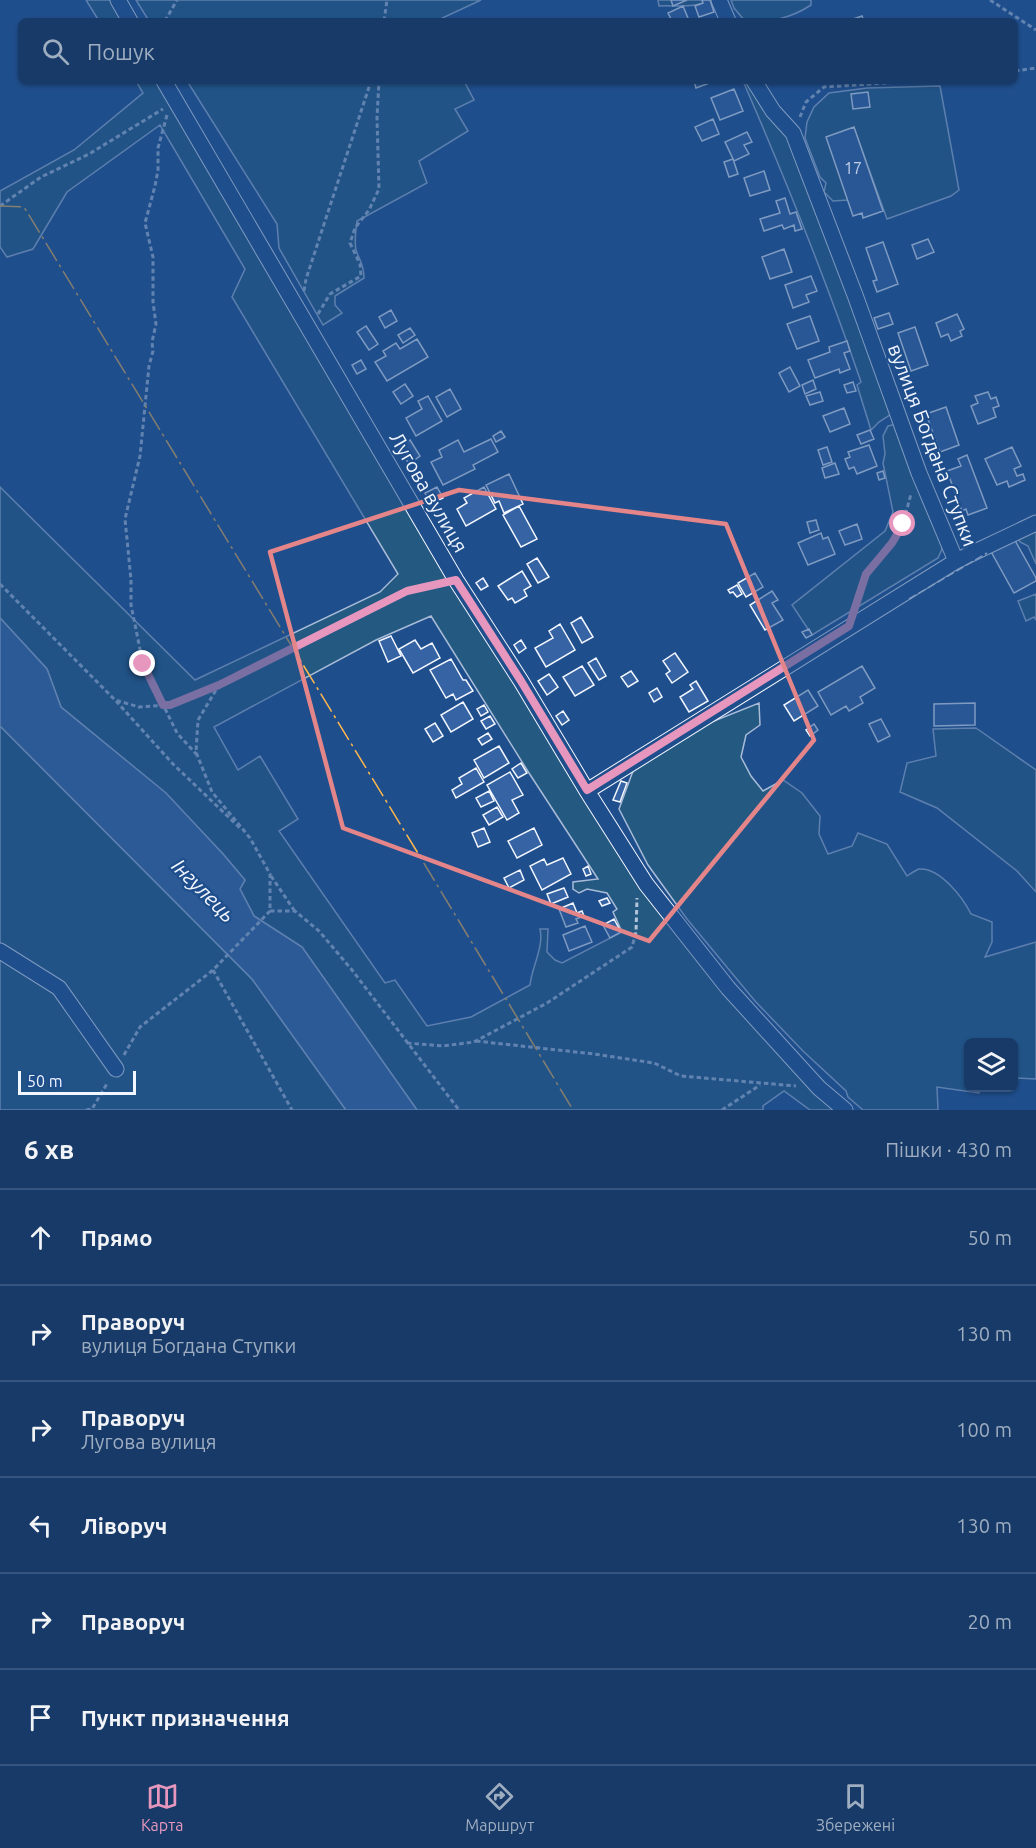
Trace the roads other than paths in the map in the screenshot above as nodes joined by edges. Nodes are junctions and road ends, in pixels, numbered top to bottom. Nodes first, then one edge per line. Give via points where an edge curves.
1 (118, 0) edge
2 (719, 0) edge
3 (128, 18) edge
4 (727, 18) edge
5 (166, 84) edge
6 (756, 84) edge
7 (1036, 523) edge
8 (956, 561) junction
9 (587, 790) junction
10 (0, 951) edge
11 (116, 1069) road end
12 (845, 1110) edge

1 - 3 street
2 - 4 street
5 - 9 street, Лугова вулиця via 456,580
6 - 8 street, вулиця Богдана Ступки via 793,133 919,473
7 - 8 street
8 - 9 street, вулиця Богдана Ступки
9 - 12 street, Лугова вулиця via 646,884 728,988 819,1088
10 - 11 street via 59,988

